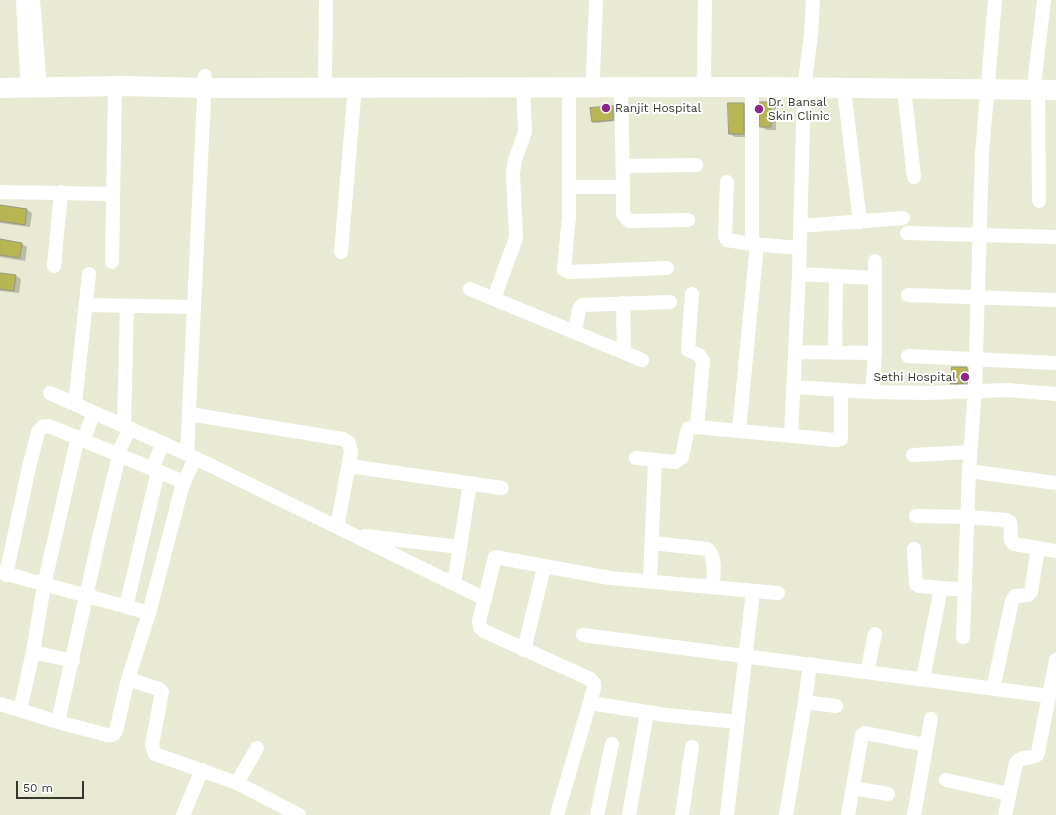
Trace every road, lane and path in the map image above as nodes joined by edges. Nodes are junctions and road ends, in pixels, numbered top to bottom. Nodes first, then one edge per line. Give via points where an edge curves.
1 (23, 0) edge
2 (34, 0) edge
3 (326, 0) edge
4 (596, 0) edge
5 (705, 0) edge
6 (813, 0) edge
7 (995, 0) edge
8 (1044, 0) edge
9 (0, 75) edge
10 (33, 75) junction
11 (325, 75) junction
12 (593, 76) junction
13 (704, 76) junction
14 (1056, 78) edge
15 (205, 82) junction
16 (805, 83) junction
17 (988, 84) junction
18 (1043, 86) edge
19 (115, 87) junction
20 (354, 87) junction
21 (752, 87) junction
22 (0, 88) edge
23 (523, 88) junction
24 (568, 88) junction
25 (621, 88) junction
26 (844, 89) junction
27 (904, 89) junction
28 (696, 165) dead end
29 (622, 166) junction
30 (914, 177) dead end
31 (727, 182) dead end
32 (569, 187) junction
33 (622, 187) junction
34 (0, 192) edge
35 (61, 192) junction
36 (113, 194) junction
37 (1039, 201) dead end
38 (903, 218) dead end
39 (688, 220) dead end
40 (860, 222) junction
41 (800, 226) junction
42 (907, 234) dead end
43 (978, 235) junction
44 (1056, 237) edge
45 (755, 244) junction
46 (800, 248) junction
47 (341, 252) dead end
48 (875, 261) dead end
49 (112, 262) dead end
50 (54, 266) dead end
51 (667, 268) dead end
52 (89, 274) dead end
53 (799, 274) junction
54 (836, 276) junction
55 (874, 278) junction
56 (470, 289) dead end
57 (692, 294) dead end
58 (908, 295) dead end
59 (494, 298) junction
60 (977, 299) junction
61 (1056, 300) edge
62 (670, 302) dead end
63 (623, 304) junction
64 (86, 305) junction
65 (127, 306) junction
66 (194, 307) junction
67 (575, 332) junction
68 (624, 352) junction
69 (796, 352) junction
70 (835, 352) junction
71 (874, 353) junction
72 (908, 356) dead end
73 (974, 358) junction
74 (642, 360) dead end
75 (1056, 363) edge
76 (794, 387) junction
77 (975, 390) junction
78 (841, 391) junction
79 (872, 392) junction
80 (50, 393) dead end
81 (1056, 394) edge
82 (75, 404) junction
83 (94, 412) junction
84 (189, 414) junction
85 (127, 426) junction
86 (697, 426) junction
87 (739, 430) junction
88 (791, 434) junction
89 (80, 438) junction
90 (164, 443) junction
91 (970, 452) junction
92 (118, 455) junction
93 (913, 455) dead end
94 (191, 456) junction
95 (636, 458) dead end
96 (655, 461) junction
97 (348, 466) junction
98 (155, 470) junction
99 (969, 471) junction
100 (184, 482) junction
101 (1056, 482) edge
102 (470, 483) junction
103 (502, 488) dead end
104 (916, 516) dead end
105 (967, 517) junction
106 (337, 527) junction
107 (353, 535) junction
108 (652, 543) junction
109 (460, 547) junction
110 (1038, 548) junction
111 (914, 549) dead end
112 (1056, 551) edge
113 (544, 567) junction
114 (1, 573) edge
115 (650, 582) junction
116 (454, 583) junction
117 (44, 585) junction
118 (714, 587) junction
119 (941, 588) junction
120 (964, 590) junction
121 (753, 591) junction
122 (778, 593) dead end
123 (87, 597) junction
124 (485, 599) junction
125 (126, 607) junction
126 (149, 613) junction
127 (875, 634) dead end
128 (583, 635) dead end
129 (963, 637) dead end
130 (524, 650) junction
131 (33, 652) junction
132 (746, 655) junction
133 (1056, 660) edge
134 (73, 661) junction
135 (810, 664) junction
136 (867, 672) junction
137 (128, 679) junction
138 (923, 679) junction
139 (993, 689) junction
140 (1049, 696) junction
141 (805, 702) junction
142 (590, 703) junction
143 (0, 704) edge
144 (836, 706) dead end
145 (20, 710) junction
146 (647, 713) junction
147 (931, 719) dead end
148 (58, 722) junction
149 (738, 722) junction
150 (612, 744) dead end
151 (926, 745) junction
152 (692, 747) dead end
153 (257, 748) dead end
154 (202, 770) junction
155 (946, 780) dead end
156 (237, 783) junction
157 (853, 788) junction
158 (888, 794) dead end
159 (1009, 794) junction
160 (183, 815) edge
161 (299, 815) edge
162 (557, 815) edge
163 (597, 815) edge
164 (629, 815) edge
165 (682, 815) edge
166 (727, 815) edge
167 (786, 815) edge
168 (848, 815) edge
169 (914, 815) edge
170 (1005, 815) edge

1 - 10 street
2 - 10 street
3 - 11 street
4 - 12 street
5 - 13 street
6 - 16 street
7 - 17 street
8 - 18 street
9 - 10 highway
10 - 15 highway
11 - 12 highway
11 - 15 highway
12 - 13 highway
13 - 16 highway
14 - 18 highway
15 - 19 highway
15 - 20 highway
15 - 66 street
16 - 17 highway
16 - 21 highway
16 - 26 highway
16 - 41 street
17 - 18 highway
17 - 27 highway
17 - 43 street
18 - 37 street
19 - 22 highway
19 - 36 street
20 - 23 highway
20 - 47 street
21 - 25 highway
21 - 45 street
23 - 24 highway
23 - 59 street via 525,132 514,160 513,173 516,238
24 - 25 highway
24 - 32 street
25 - 29 street
26 - 27 highway
26 - 40 street
27 - 30 street
28 - 29 street
29 - 33 street
31 - 45 street via 725,236 727,240
32 - 33 street
32 - 51 street via 569,223 564,266 566,271
33 - 39 street via 624,214 629,221
34 - 35 street
35 - 36 street
35 - 50 street
36 - 49 street
38 - 40 street
40 - 41 street
41 - 46 street
42 - 43 street
43 - 44 street
43 - 60 street
45 - 46 street
45 - 87 street
46 - 53 street
48 - 55 street
52 - 64 street
53 - 54 street
53 - 69 street
54 - 55 street
54 - 70 street
55 - 71 street
56 - 59 street
57 - 86 street via 688,346 691,352 699,355 703,361
58 - 60 street
59 - 67 street
60 - 61 street
60 - 73 street
62 - 63 street
63 - 67 street via 582,305
63 - 68 street
64 - 65 street
64 - 82 street
65 - 66 street
65 - 85 street
66 - 84 street
67 - 68 street
68 - 74 street
69 - 70 street
69 - 76 street
70 - 71 street
71 - 79 street
72 - 73 street
73 - 75 street
73 - 77 street
76 - 78 street
76 - 88 street
77 - 79 street via 926,393
77 - 81 street
77 - 91 street
78 - 79 street
78 - 88 street via 841,439
80 - 82 street
82 - 83 street
83 - 85 street
83 - 89 street
84 - 94 street
84 - 97 street via 343,439 349,444
85 - 90 street
85 - 92 street
86 - 87 street
86 - 96 street via 689,428 686,432 682,457 679,460
87 - 88 street
89 - 92 street
89 - 114 street via 49,426 42,427 38,432
89 - 117 street
90 - 94 street
90 - 98 street
91 - 93 street
91 - 99 street
92 - 98 street
92 - 123 street
94 - 100 street
94 - 106 street
95 - 96 street
96 - 108 street
97 - 102 street
97 - 106 street
98 - 100 street
98 - 125 street
99 - 101 street
99 - 105 street
100 - 126 street
102 - 103 street
102 - 109 street
104 - 105 street
105 - 110 street via 1010,522 1011,542
105 - 120 street
106 - 107 street
107 - 109 street
107 - 116 street
108 - 115 street
108 - 118 street via 707,548 713,558
109 - 116 street
110 - 112 street
110 - 139 street via 1030,592 1028,595 1013,598
111 - 119 street via 916,584
113 - 115 street
113 - 124 street via 495,557
113 - 130 street
114 - 117 street
115 - 118 street
116 - 124 street
117 - 123 street
117 - 131 street
118 - 121 street
119 - 120 street
119 - 138 street
120 - 129 street
121 - 122 street
121 - 132 street
123 - 125 street
123 - 134 street
124 - 130 street via 480,627
125 - 126 street
126 - 137 street
127 - 136 street
128 - 132 street
130 - 142 street via 590,679 594,683
131 - 134 street
131 - 145 street
132 - 135 street
132 - 149 street
133 - 140 street
134 - 148 street
135 - 136 street
135 - 141 street
136 - 138 street
137 - 148 street via 113,735
137 - 154 street via 162,692 152,746 155,754
138 - 139 street
139 - 140 street
140 - 159 street via 1037,755 1018,760
141 - 144 street
141 - 167 street
142 - 146 street
142 - 162 street
143 - 145 street
145 - 148 street
146 - 149 street
146 - 164 street
147 - 151 street
149 - 166 street
150 - 163 street
151 - 157 street via 865,733 862,735
151 - 169 street
152 - 165 street
153 - 156 street
154 - 156 street
154 - 160 street
155 - 159 street
156 - 161 street
157 - 158 street
157 - 168 street
159 - 170 street

